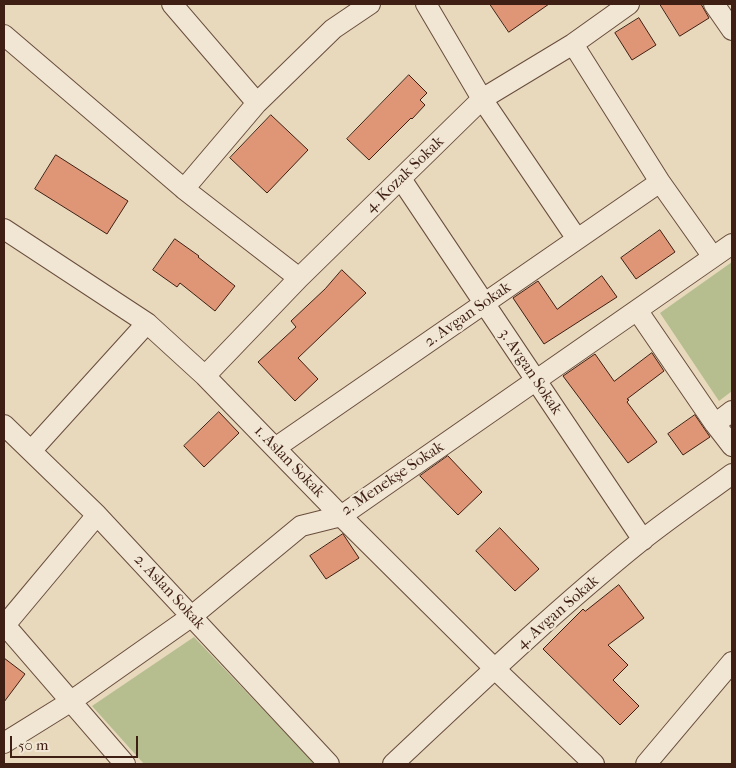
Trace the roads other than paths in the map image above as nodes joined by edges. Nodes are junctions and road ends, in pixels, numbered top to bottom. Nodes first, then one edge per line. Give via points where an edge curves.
1 (172, 4) edge
2 (370, 4) edge
3 (426, 4) edge
4 (629, 4) edge
5 (714, 4) edge
6 (732, 30) edge
7 (4, 35) edge
8 (573, 44) junction
9 (482, 99) junction
10 (257, 103) junction
11 (401, 179) junction
12 (660, 182) junction
13 (184, 189) junction
14 (4, 229) edge
15 (577, 240) junction
16 (732, 244) edge
17 (713, 257) junction
18 (299, 278) junction
19 (484, 304) junction
20 (637, 310) junction
21 (147, 323) junction
22 (205, 376) junction
23 (536, 382) junction
24 (732, 410) edge
25 (4, 424) edge
26 (715, 424) junction
27 (732, 446) edge
28 (275, 448) junction
29 (32, 452) junction
30 (732, 474) edge
31 (97, 515) junction
32 (341, 516) junction
33 (643, 540) junction
34 (192, 616) junction
35 (4, 625) edge
36 (732, 662) edge
37 (495, 669) junction
38 (70, 702) junction
39 (4, 743) edge
40 (125, 764) edge
41 (329, 764) edge
42 (393, 764) edge
43 (594, 764) edge
44 (646, 764) edge

1 - 10 street
2 - 10 street via 333,29
3 - 9 street
4 - 8 street, 4. Kozak Sokak
5 - 6 street
7 - 13 street
8 - 9 street, 4. Kozak Sokak
8 - 12 street
9 - 11 street, 4. Kozak Sokak
9 - 15 street
10 - 13 street
11 - 18 street, 4. Kozak Sokak
11 - 19 street, 3. Avgan Sokak
12 - 15 street, 2. Avgan Sokak
12 - 17 street
13 - 18 street
14 - 21 street, 1. Aslan Sokak
15 - 19 street, 2. Avgan Sokak
16 - 17 street, 2. Menekşe Sokak
17 - 20 street, 2. Menekşe Sokak
18 - 22 street, 4. Kozak Sokak
19 - 23 street, 3. Avgan Sokak
19 - 28 street, 2. Avgan Sokak
20 - 23 street, 2. Menekşe Sokak
20 - 26 street
21 - 22 street, 1. Aslan Sokak
21 - 29 street
22 - 28 street, 1. Aslan Sokak
23 - 32 street, 2. Menekşe Sokak
23 - 33 street, 3. Avgan Sokak
24 - 26 street
25 - 29 street, 2. Aslan Sokak
26 - 27 street
28 - 32 street, 1. Aslan Sokak
29 - 31 street, 2. Aslan Sokak
30 - 33 street, 4. Avgan Sokak
31 - 34 street, 2. Aslan Sokak
31 - 35 street
32 - 34 street, 2. Menekşe Sokak via 301,526
32 - 37 street, 1. Aslan Sokak
33 - 37 street, 4. Avgan Sokak
34 - 38 street, 2. Menekşe Sokak
34 - 41 street, 2. Aslan Sokak
35 - 38 street
36 - 44 street
37 - 42 street, 4. Avgan Sokak
37 - 43 street, 1. Aslan Sokak
38 - 39 street, 2. Menekşe Sokak
38 - 40 street

